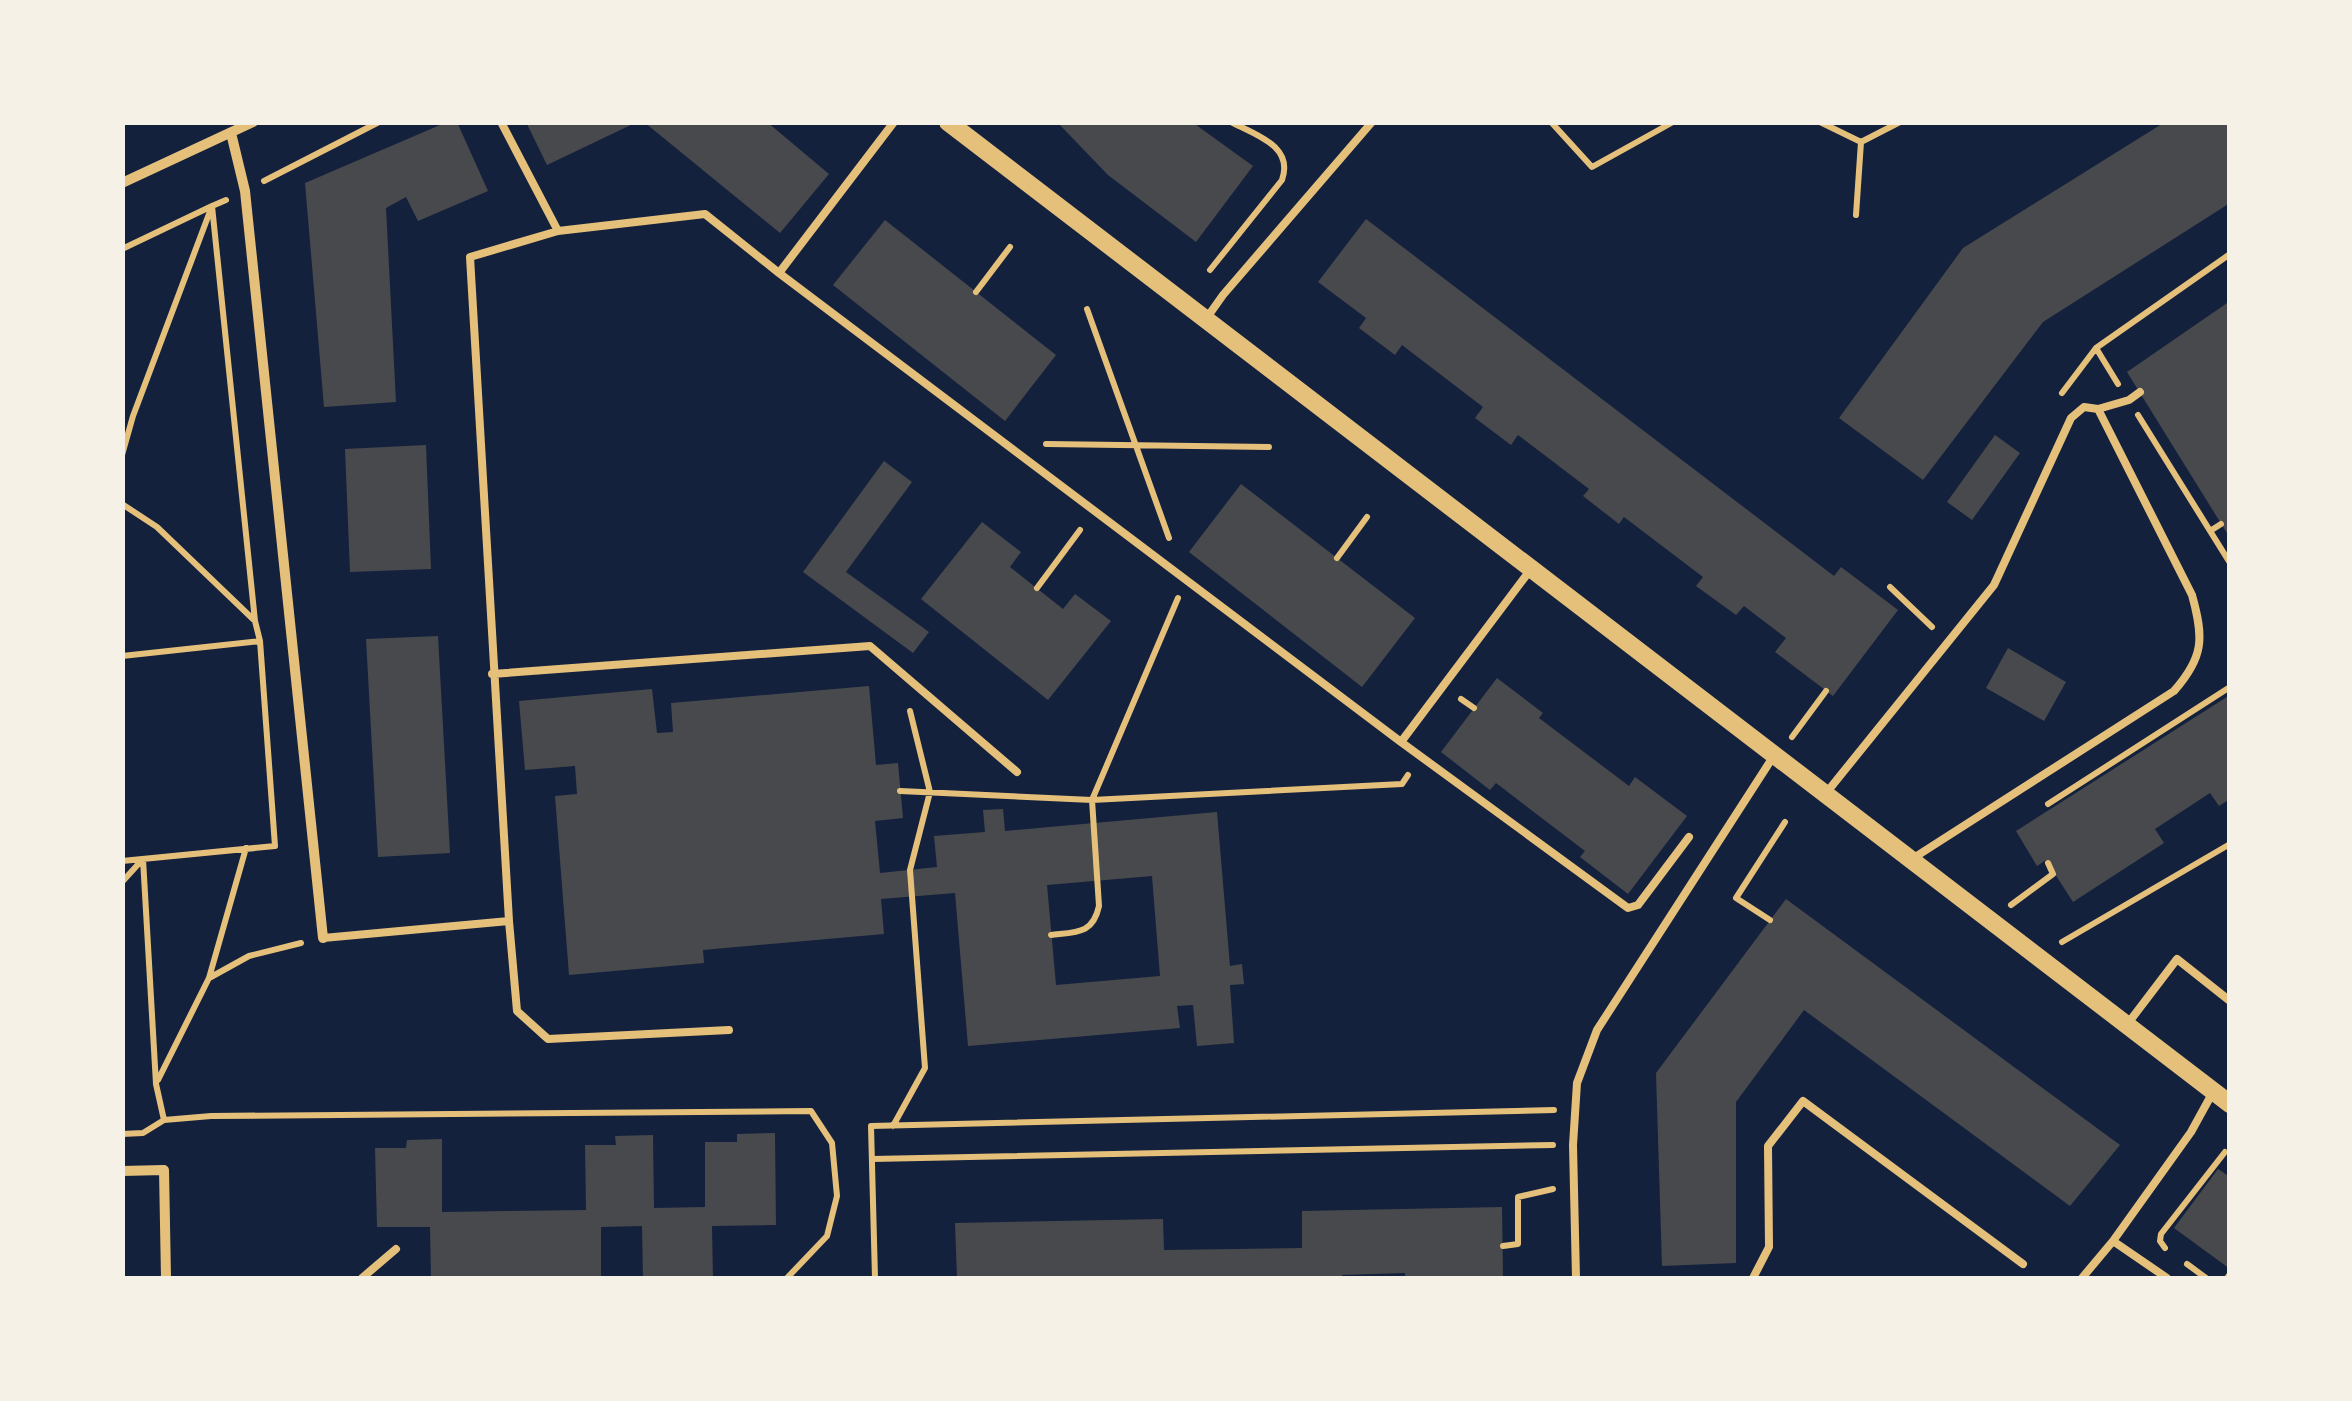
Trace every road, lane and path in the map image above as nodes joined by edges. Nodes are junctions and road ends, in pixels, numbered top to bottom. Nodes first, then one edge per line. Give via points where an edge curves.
1 (253, 122) edge
2 (379, 122) edge
3 (500, 122) edge
4 (894, 122) edge
5 (948, 122) edge
6 (1231, 122) edge
7 (1372, 122) edge
8 (1551, 122) edge
9 (1673, 122) edge
10 (1820, 122) edge
11 (1900, 122) edge
12 (230, 134) junction
13 (1861, 142) junction
14 (122, 183) edge
15 (245, 191) junction
16 (212, 206) junction
17 (1856, 216) dead end
18 (558, 231) junction
19 (1010, 247) dead end
20 (122, 249) edge
21 (779, 274) junction
22 (1203, 278) dead end
23 (976, 292) dead end
24 (1087, 309) dead end
25 (1206, 319) junction
26 (2096, 348) dead end
27 (2140, 392) dead end
28 (2128, 400) junction
29 (2098, 410) junction
30 (1004, 443) junction
31 (1136, 445) junction
32 (1269, 447) dead end
33 (122, 455) edge
34 (122, 497) edge
35 (1367, 517) dead end
36 (2221, 524) dead end
37 (1080, 530) dead end
38 (2210, 532) junction
39 (1337, 558) dead end
40 (2230, 563) edge
41 (1531, 568) junction
42 (1184, 579) junction
43 (1890, 587) dead end
44 (1037, 588) dead end
45 (254, 621) junction
46 (1937, 632) dead end
47 (260, 640) junction
48 (122, 656) edge
49 (492, 674) junction
50 (1826, 691) dead end
51 (1461, 699) dead end
52 (908, 702) dead end
53 (1474, 708) dead end
54 (1792, 737) dead end
55 (1401, 742) junction
56 (1773, 757) junction
57 (1411, 771) dead end
58 (1016, 772) dead end
59 (900, 791) dead end
60 (930, 792) junction
61 (1824, 796) junction
62 (1092, 800) junction
63 (1785, 822) dead end
64 (1689, 837) dead end
65 (2230, 844) edge
66 (246, 848) junction
67 (143, 859) junction
68 (1910, 860) junction
69 (122, 861) edge
70 (2048, 863) dead end
71 (122, 882) edge
72 (2010, 906) dead end
73 (1770, 920) dead end
74 (509, 921) junction
75 (1052, 935) dead end
76 (322, 938) junction
77 (2059, 944) dead end
78 (210, 978) junction
79 (2230, 1000) edge
80 (2126, 1026) junction
81 (729, 1030) dead end
82 (156, 1084) junction
83 (2213, 1092) junction
84 (2230, 1104) edge
85 (1554, 1110) dead end
86 (164, 1120) junction
87 (893, 1126) junction
88 (122, 1134) edge
89 (1554, 1145) dead end
90 (2225, 1152) dead end
91 (872, 1159) junction
92 (122, 1171) edge
93 (1555, 1188) dead end
94 (2114, 1242) junction
95 (1502, 1246) dead end
96 (396, 1249) dead end
97 (2023, 1264) dead end
98 (166, 1278) edge
99 (362, 1278) edge
100 (787, 1278) edge
101 (874, 1278) edge
102 (1576, 1278) edge
103 (1752, 1278) edge
104 (2082, 1278) edge
105 (2167, 1278) edge
106 (2206, 1278) edge

1 - 12 street
2 - 15 path
3 - 18 lane
4 - 21 lane
5 - 25 street
6 - 22 path via 1273,143 1286,168
7 - 25 lane
8 - 9 path via 1592,167
10 - 13 path
11 - 13 path
12 - 14 street
12 - 15 street
13 - 17 path
15 - 16 path
15 - 76 street
16 - 20 path
16 - 33 path
16 - 45 path
18 - 21 lane via 705,214
18 - 49 lane via 470,257
19 - 23 path
21 - 30 lane
24 - 31 path
25 - 41 street
26 - 28 path
27 - 28 lane
28 - 29 lane
28 - 38 path
29 - 61 lane via 2084,407 2071,418 1994,585
29 - 68 lane via 2192,595 2201,627 2194,668 2174,691
30 - 31 path
30 - 42 lane
31 - 32 path
31 - 42 path
34 - 45 path
35 - 39 path
36 - 38 path
37 - 44 path
38 - 40 path
41 - 55 lane
41 - 56 street
42 - 55 lane
42 - 62 path
43 - 46 path
45 - 47 path
47 - 48 path
47 - 66 path via 275,846
49 - 58 lane via 870,646
49 - 74 lane
50 - 54 path
51 - 53 path
52 - 60 path
55 - 64 lane via 1628,908 1638,905
56 - 61 street
56 - 102 lane via 1597,1030 1583,1065 1574,1146
57 - 62 path via 1402,784
59 - 60 path
60 - 62 path
60 - 87 path via 910,870 926,1068
61 - 68 street
62 - 75 path via 1100,906 1092,927
63 - 73 path via 1736,898
65 - 77 path
66 - 67 path
66 - 78 path
67 - 69 path
67 - 71 path
67 - 82 path
68 - 80 street
70 - 72 path via 2053,874
74 - 76 lane
74 - 81 lane via 517,1011 548,1038
76 - 78 path via 249,956
78 - 82 path
79 - 80 lane via 2176,959
80 - 83 street
82 - 86 path
83 - 84 street
83 - 94 lane
85 - 87 path
86 - 88 path via 142,1133
86 - 100 path via 811,1111 832,1143 837,1196 827,1236
87 - 91 path via 870,1126
89 - 91 path
90 - 106 path via 2160,1241
91 - 101 path
92 - 98 street via 164,1170
93 - 95 path via 1518,1197 1518,1244
94 - 104 lane
94 - 105 lane
96 - 99 lane
97 - 103 lane via 1803,1100 1768,1146 1768,1248

